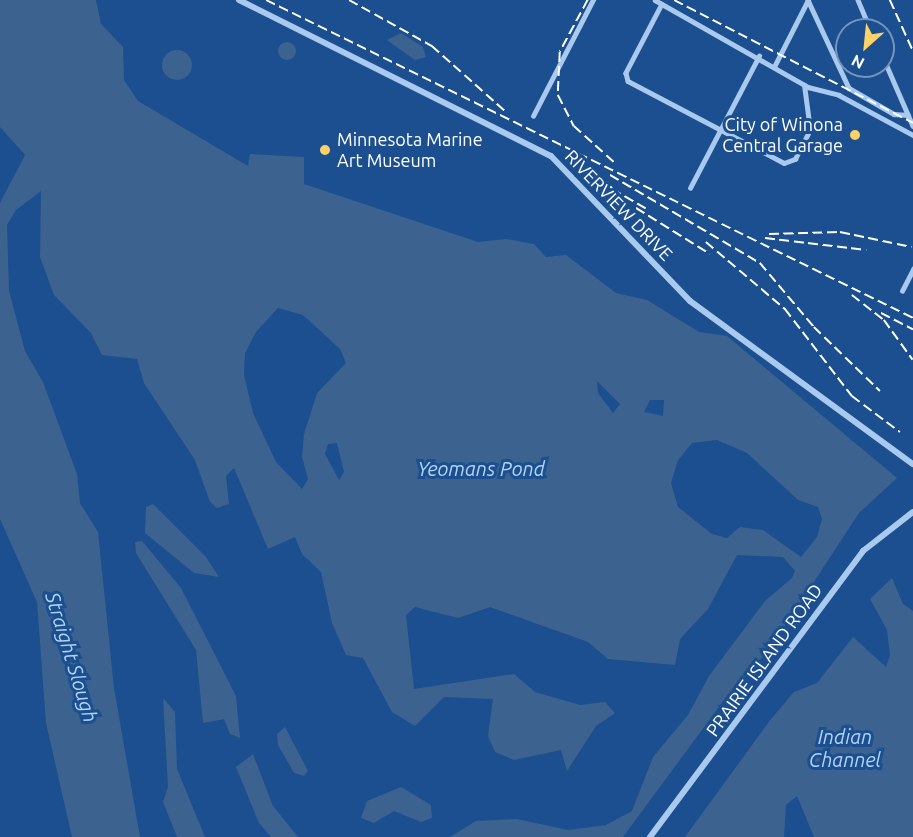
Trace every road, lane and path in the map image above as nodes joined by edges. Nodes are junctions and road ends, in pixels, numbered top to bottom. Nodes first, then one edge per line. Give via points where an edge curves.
1 (239, 0) edge
2 (593, 0) edge
3 (655, 0) edge
4 (808, 0) edge
5 (858, 0) edge
6 (665, 3) edge
7 (866, 18) edge
8 (759, 56) junction
9 (775, 65) junction
10 (892, 78) edge
11 (804, 85) junction
12 (908, 115) junction
13 (533, 116) dead end
14 (913, 126) edge
15 (722, 131) junction
16 (913, 135) edge
17 (690, 188) dead end
18 (913, 269) edge
19 (902, 291) dead end
20 (913, 464) edge
21 (913, 512) edge
22 (650, 837) edge

1 - 20 street, RIVERVIEW DRIVE via 551,156 690,301
2 - 13 street
3 - 6 street
4 - 9 street
4 - 12 street via 849,88 894,114
5 - 7 street
6 - 8 street
6 - 15 street via 626,73 628,81
8 - 9 street
8 - 15 street
9 - 11 street
10 - 12 street
11 - 15 street via 810,130 795,159 778,160
11 - 16 street via 839,95
12 - 14 street
15 - 17 street
18 - 19 street
21 - 22 street, PRAIRIE ISLAND ROAD via 863,551

